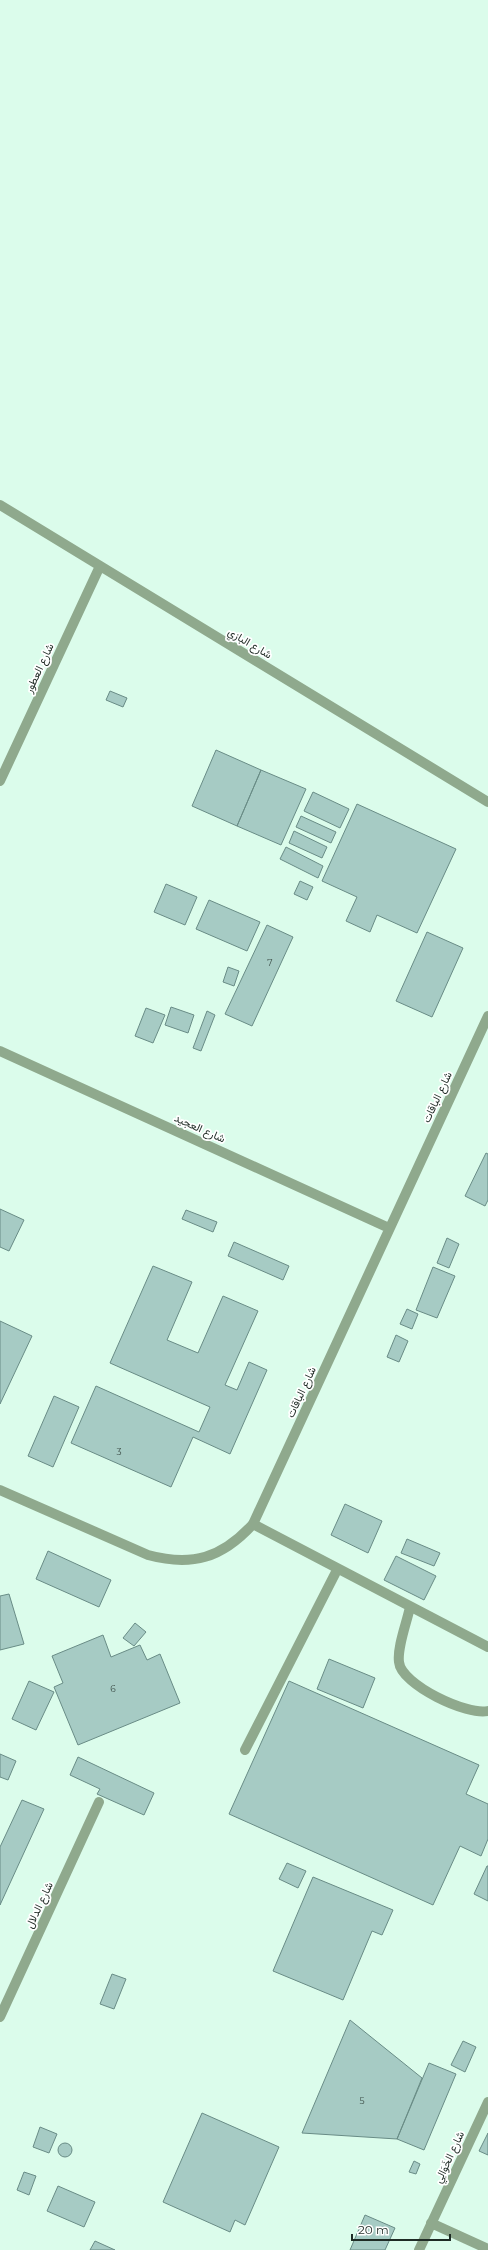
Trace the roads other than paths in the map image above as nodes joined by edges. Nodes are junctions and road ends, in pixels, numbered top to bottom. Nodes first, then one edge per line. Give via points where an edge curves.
1 (0, 505) edge
2 (100, 566) junction
3 (0, 781) edge
4 (488, 802) edge
5 (488, 1016) edge
6 (0, 1051) edge
7 (389, 1228) junction
8 (0, 1490) edge
9 (253, 1524) junction
10 (337, 1570) junction
11 (410, 1607) junction
12 (488, 1647) edge
13 (488, 1711) edge
14 (245, 1750) dead end
15 (99, 1802) dead end
16 (0, 2017) edge
17 (488, 2102) edge
18 (431, 2223) junction
19 (488, 2249) edge
20 (419, 2250) edge

1 - 2 street, شارع البازي
2 - 3 street, شارع العطور
2 - 4 street, شارع البازي
5 - 7 street, شارع الباقات
6 - 7 street, شارع العجيد
7 - 9 street, شارع الباقات
8 - 9 street, شارع الباقات via 148,1556 166,1561 205,1558 240,1539
9 - 10 street
10 - 11 street
10 - 14 street
11 - 12 street
11 - 13 street via 399,1662 404,1674 413,1684 464,1709 480,1713
15 - 16 street, شارع الدلال
17 - 18 street, شارع الخَوَالِي
18 - 19 street
18 - 20 street, شارع الخَوَالِي

